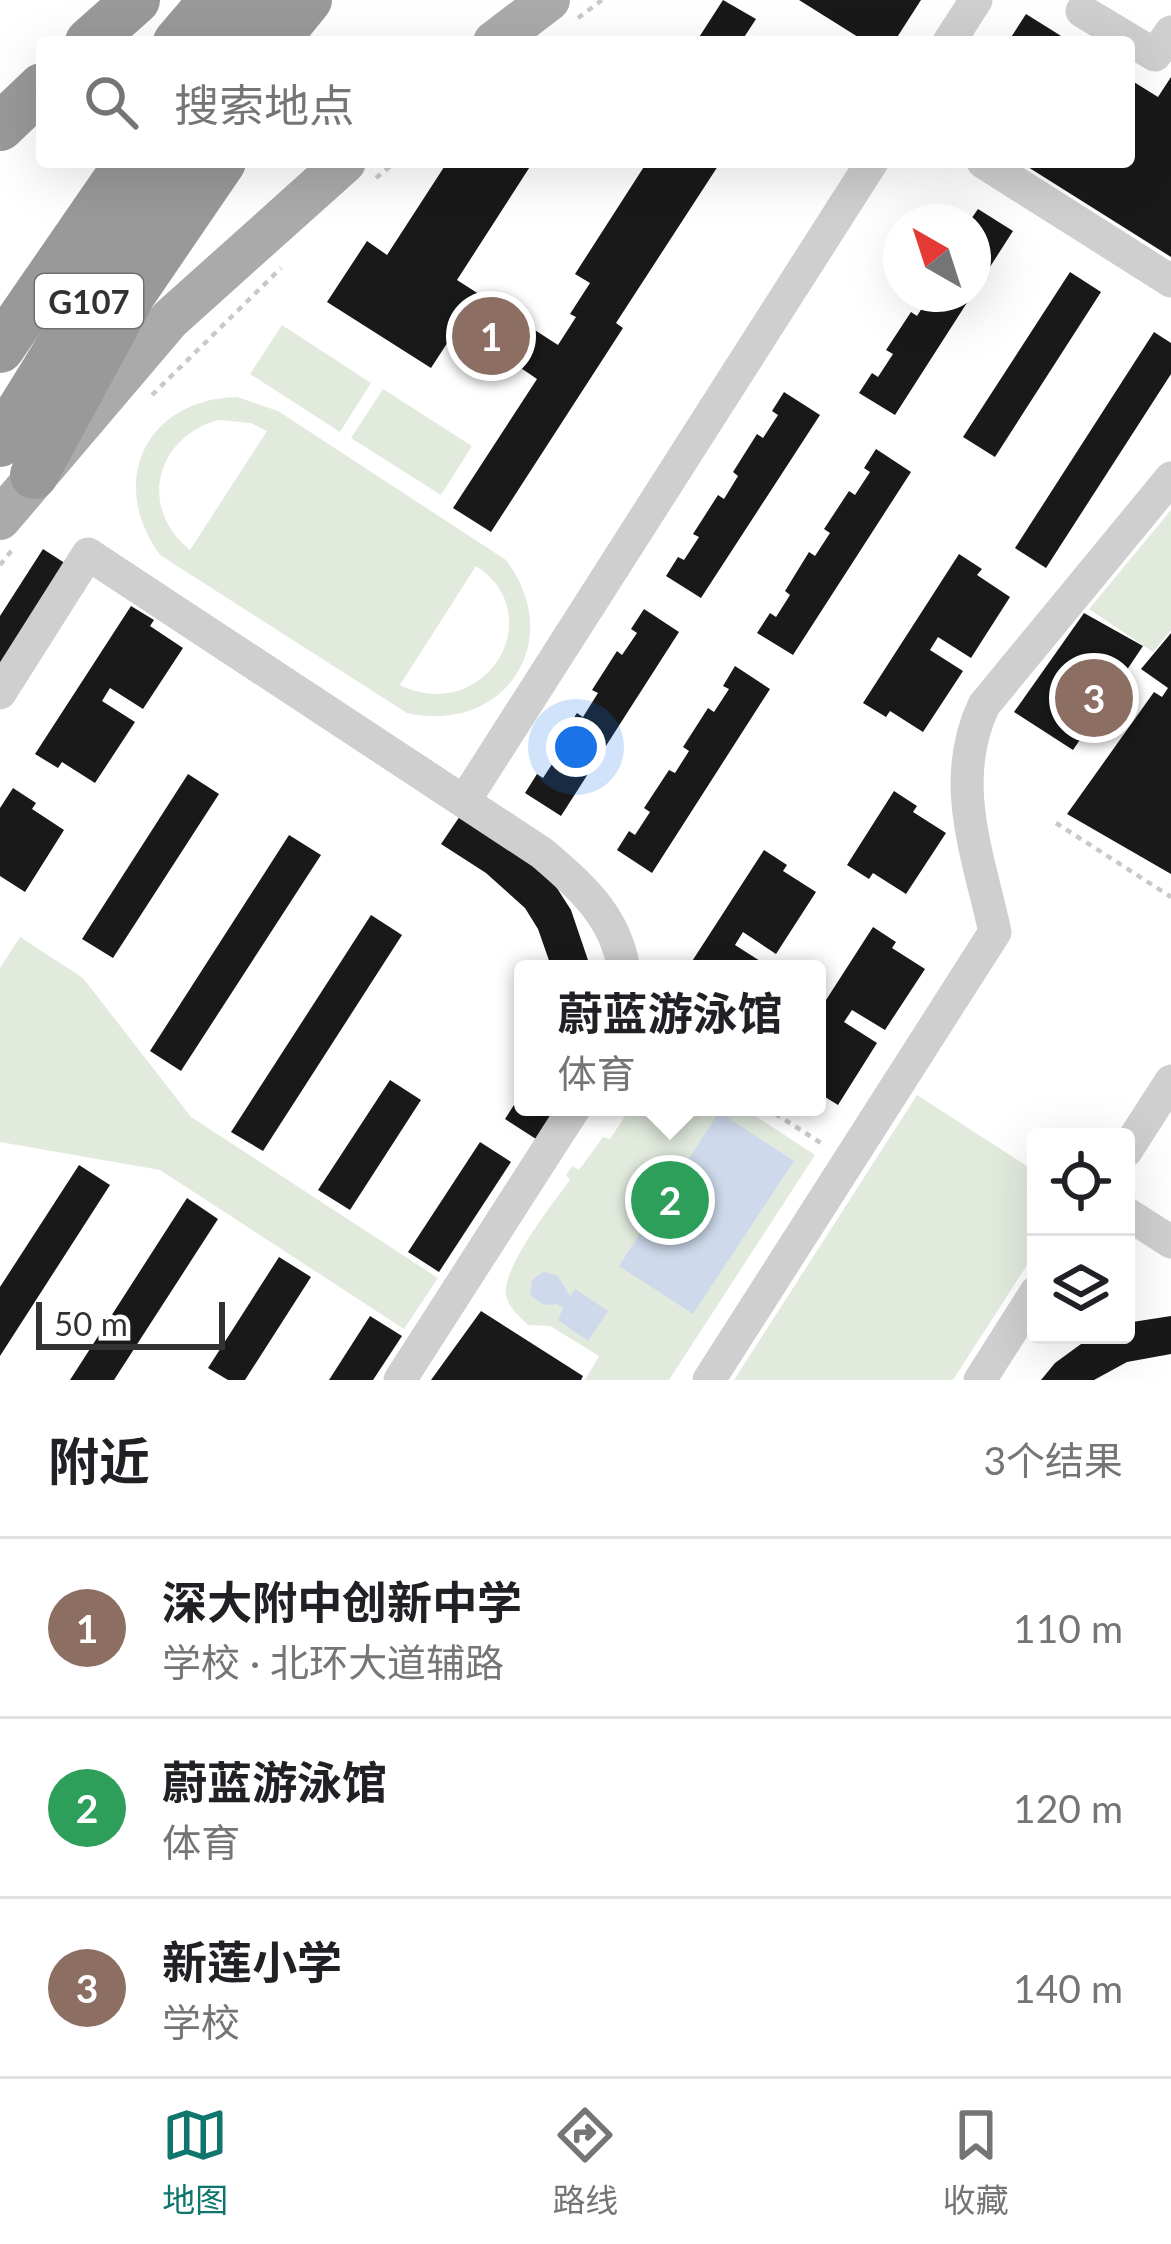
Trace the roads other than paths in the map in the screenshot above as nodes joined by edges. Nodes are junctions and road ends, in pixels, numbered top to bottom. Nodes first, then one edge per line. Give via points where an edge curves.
1 (136, 0) edge
2 (213, 0) edge
3 (268, 0) edge
4 (308, 0) edge
5 (334, 0) edge
6 (549, 0) edge
7 (976, 0) edge
8 (1082, 10) dead end
9 (1171, 32) edge
10 (96, 36) edge
11 (182, 36) edge
12 (234, 36) edge
13 (279, 36) edge
14 (310, 36) edge
15 (502, 36) edge
16 (953, 36) edge
17 (1124, 36) edge
18 (1135, 43) edge
19 (36, 93) edge
20 (0, 127) edge
21 (84, 168) edge
22 (125, 168) edge
23 (177, 168) edge
24 (218, 168) edge
25 (868, 168) edge
26 (992, 168) edge
27 (356, 174) edge
28 (1171, 281) edge
29 (0, 290) edge
30 (0, 349) edge
31 (17, 459) edge
32 (1171, 478) edge
33 (6, 535) edge
34 (0, 693) edge
35 (465, 800) junction
36 (622, 960) edge
37 (1171, 1081) edge
38 (568, 1116) edge
39 (1135, 1137) edge
40 (1135, 1219) edge
41 (1171, 1241) edge
42 (1027, 1306) edge
43 (400, 1380) edge
44 (709, 1380) edge
45 (980, 1380) edge

1 - 10 highway
2 - 11 highway
3 - 12 highway
4 - 13 highway
5 - 14 highway
6 - 15 main road
7 - 16 street
8 - 17 street
9 - 18 street via 1155,55
19 - 20 highway
21 - 29 highway, G107
22 - 30 highway
23 - 31 highway, G107 via 122,246
24 - 31 highway
25 - 35 street
26 - 28 street
27 - 31 main road via 170,319
31 - 33 main road
32 - 44 street via 984,705 964,784 995,932
34 - 35 street via 88,554
35 - 36 street via 585,890 610,922
37 - 39 street
38 - 43 street
40 - 41 street
42 - 45 street

